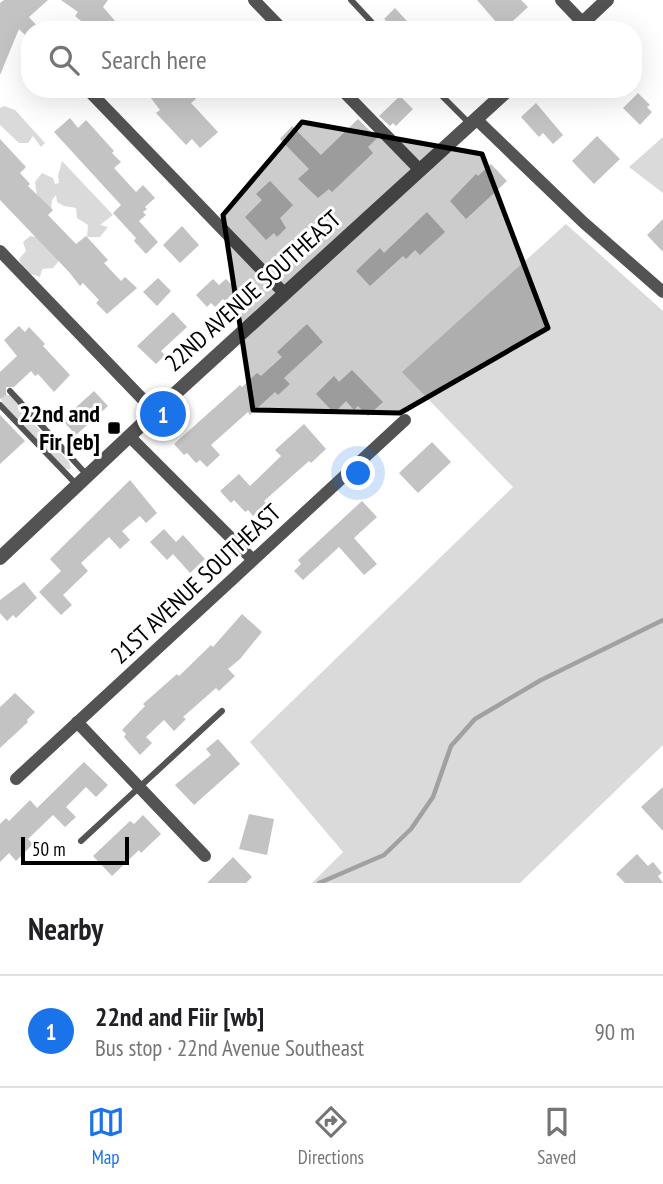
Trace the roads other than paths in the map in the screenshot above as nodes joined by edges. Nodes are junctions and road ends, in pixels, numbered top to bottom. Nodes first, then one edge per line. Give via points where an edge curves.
1 (254, 0) edge
2 (351, 0) edge
3 (561, 0) edge
4 (607, 0) edge
5 (274, 21) edge
6 (371, 21) edge
7 (576, 21) edge
8 (584, 21) edge
9 (96, 98) edge
10 (350, 98) edge
11 (445, 98) edge
12 (499, 98) edge
13 (473, 122) junction
14 (420, 170) junction
15 (0, 251) edge
16 (663, 292) edge
17 (284, 293) junction
18 (10, 391) dead end
19 (0, 405) edge
20 (155, 412) junction
21 (405, 420) dead end
22 (129, 436) junction
23 (83, 480) junction
24 (0, 558) edge
25 (253, 560) junction
26 (222, 711) dead end
27 (77, 722) junction
28 (16, 779) dead end
29 (139, 787) junction
30 (80, 841) dead end
31 (205, 856) dead end

1 - 5 street
2 - 6 lane
3 - 7 street
4 - 8 street
9 - 17 street
10 - 14 street
11 - 13 lane
12 - 13 street, 22ND AVENUE SOUTHEAST
13 - 14 street, 22ND AVENUE SOUTHEAST
13 - 16 street
14 - 17 street, 22ND AVENUE SOUTHEAST
15 - 20 street
17 - 20 street, 22ND AVENUE SOUTHEAST
18 - 23 lane
19 - 23 lane
20 - 22 street, 22ND AVENUE SOUTHEAST
21 - 25 street, 21ST AVENUE SOUTHEAST
22 - 23 street, 22ND AVENUE SOUTHEAST
22 - 25 street
23 - 24 street, 22ND AVENUE SOUTHEAST
25 - 27 street, 21ST AVENUE SOUTHEAST
26 - 29 lane
27 - 28 street, 21ST AVENUE SOUTHEAST
27 - 29 street
29 - 30 lane
29 - 31 street

